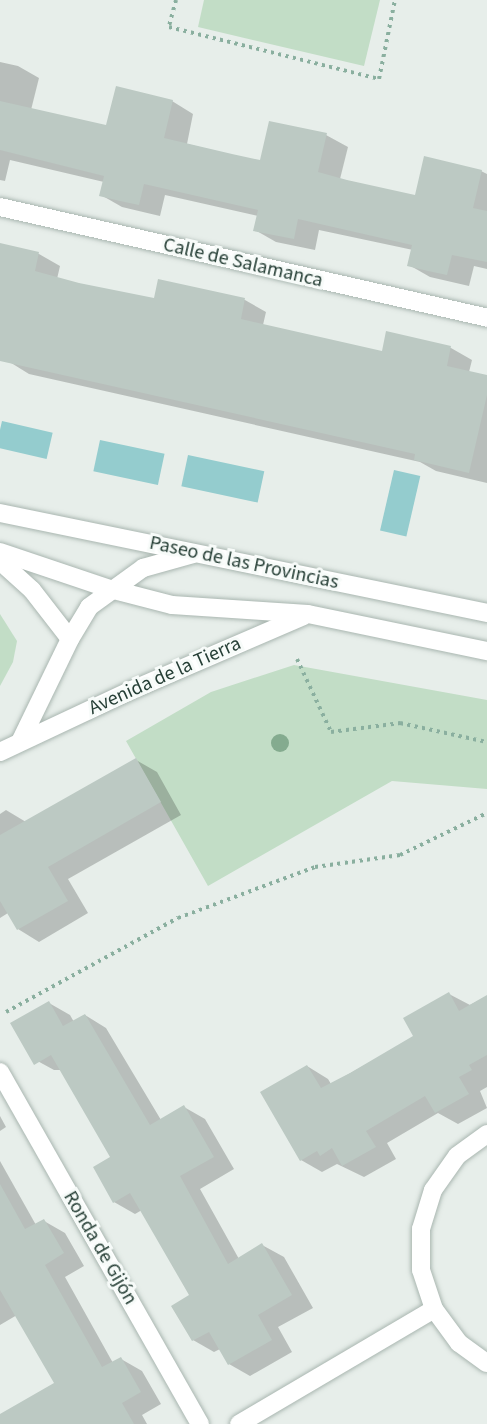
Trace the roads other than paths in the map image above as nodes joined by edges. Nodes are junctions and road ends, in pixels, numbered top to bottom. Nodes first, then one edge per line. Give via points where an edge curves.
1 (0, 207) edge
2 (487, 318) edge
3 (0, 513) edge
4 (0, 552) edge
5 (197, 552) junction
6 (0, 561) edge
7 (110, 589) junction
8 (487, 613) edge
9 (308, 614) junction
10 (70, 639) junction
11 (487, 651) edge
12 (21, 740) junction
13 (0, 752) edge
14 (0, 1072) edge
15 (487, 1134) edge
16 (434, 1309) junction
17 (487, 1363) edge
18 (200, 1424) edge
19 (239, 1424) edge

1 - 2 street, Calle de Salamanca
3 - 5 street, Paseo de las Provincias
4 - 7 street, Paseo de las Provincias
5 - 7 street via 143,568
5 - 8 street, Paseo de las Provincias
6 - 10 street via 32,590
7 - 9 street, Paseo de las Provincias via 172,604
7 - 10 street via 89,607
9 - 11 street, Paseo de las Provincias
9 - 12 street, Avenida de la Tierra
10 - 12 street
12 - 13 street, Avenida de la Tierra
14 - 18 street, Ronda de Gijón
15 - 16 street via 457,1156 433,1190 421,1229 421,1270
16 - 17 street via 459,1343
16 - 19 street

